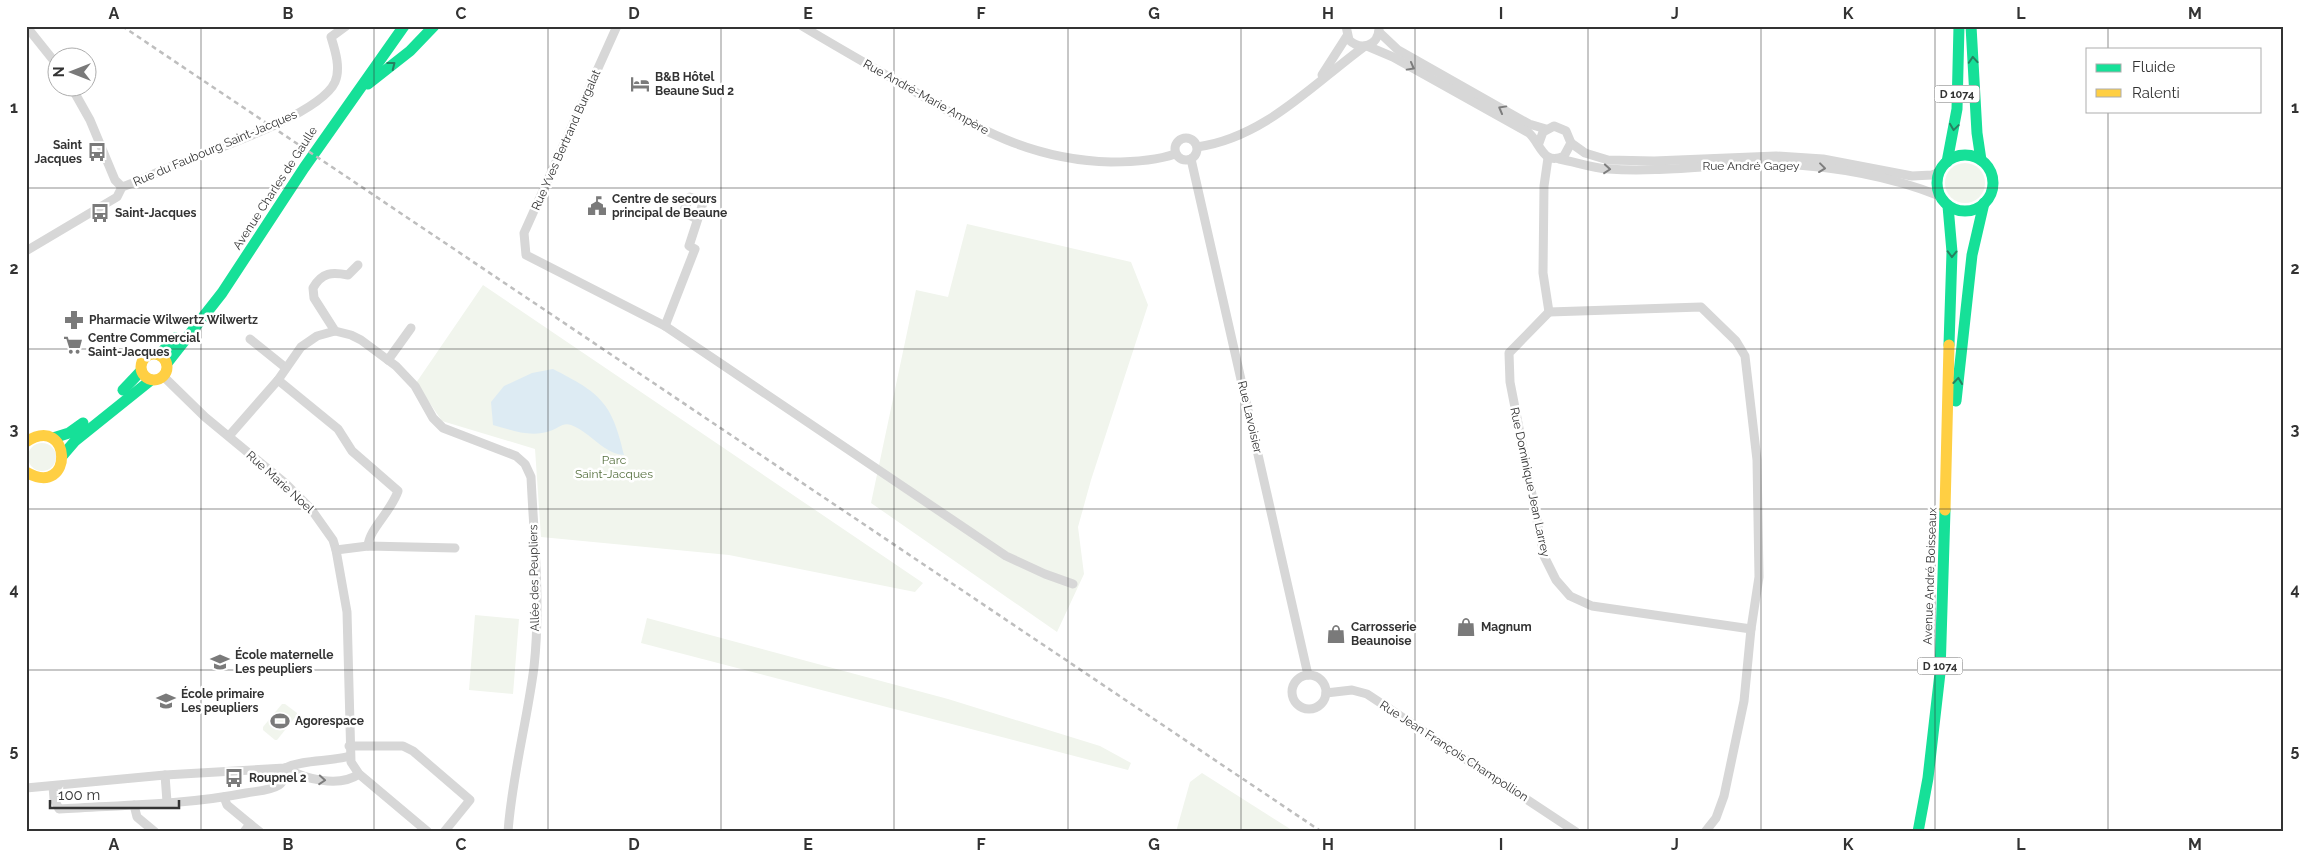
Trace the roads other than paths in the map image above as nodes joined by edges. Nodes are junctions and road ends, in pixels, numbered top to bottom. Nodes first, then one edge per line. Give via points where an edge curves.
1 (26, 26) edge
2 (346, 26) edge
3 (399, 26) edge
4 (404, 26) edge
5 (434, 26) edge
6 (617, 26) edge
7 (802, 26) edge
8 (1959, 26) edge
9 (1971, 26) edge
10 (1379, 29) edge
11 (1346, 31) edge
12 (1366, 46) junction
13 (48, 54) edge
14 (1318, 81) junction
15 (354, 96) junction
16 (78, 98) edge
17 (1546, 129) junction
18 (1539, 143) junction
19 (1571, 144) junction
20 (1197, 147) junction
21 (1175, 154) junction
22 (1548, 158) junction
23 (1559, 159) junction
24 (1191, 160) junction
25 (1981, 160) junction
26 (1947, 162) junction
27 (1940, 172) junction
28 (122, 187) junction
29 (1940, 196) junction
30 (1984, 203) junction
31 (1948, 206) junction
32 (697, 219) dead end
33 (26, 251) edge
34 (358, 265) dead end
35 (1549, 312) junction
36 (665, 326) junction
37 (411, 328) dead end
38 (335, 331) junction
39 (250, 339) dead end
40 (163, 359) junction
41 (388, 360) junction
42 (286, 368) junction
43 (141, 371) junction
44 (164, 376) junction
45 (151, 380) junction
46 (278, 380) junction
47 (229, 436) junction
48 (29, 437) edge
49 (53, 438) junction
50 (63, 455) junction
51 (28, 475) edge
52 (1946, 499) junction
53 (368, 546) junction
54 (455, 548) dead end
55 (336, 550) junction
56 (1073, 584) dead end
57 (1751, 629) junction
58 (1308, 675) junction
59 (1326, 692) junction
60 (350, 751) junction
61 (286, 768) junction
62 (359, 774) junction
63 (166, 775) junction
64 (53, 786) junction
65 (26, 788) edge
66 (224, 797) junction
67 (167, 802) junction
68 (134, 805) junction
69 (250, 824) junction
70 (155, 832) edge
71 (244, 832) edge
72 (260, 832) edge
73 (428, 832) edge
74 (444, 832) edge
75 (508, 832) edge
76 (1576, 832) edge
77 (1705, 832) edge
78 (1918, 832) edge

1 - 13 street
2 - 28 street, Rue du Faubourg Saint-Jacques via 331,37 337,63 335,81 324,96 304,110 227,145
3 - 40 main road, Avenue Charles de Gaulle via 325,124 216,289
4 - 15 main road, Avenue Charles de Gaulle
15 -> 5 main road via 410,51
6 - 36 street, Rue Yves Bertrand Burgalat via 524,233 526,256
7 - 21 street, Rue André-Marie Ampère via 969,123 1020,146 1100,162 1135,161
8 -> 26 main road, D 1074 via 1956,109
25 -> 9 main road, D 1074
10 - 12 street via 1375,41
17 -> 10 street via 1529,124 1406,54 1391,44
11 - 12 street via 1352,43
11 - 14 street
12 - 14 street
12 -> 18 street via 1393,57 1523,130
14 - 20 street via 1266,121 1227,140
15 - 40 main road, Avenue Charles de Gaulle via 222,293
16 - 28 street via 112,176
17 - 18 street via 1540,135
17 - 19 street via 1562,128 1569,134
18 - 22 street via 1541,152
19 - 23 street via 1568,153
19 - 27 street, Rue André Gagey via 1585,153 1608,160 1776,156 1823,160 1912,176
20 - 21 street via 1193,141 1182,138 1174,146
20 - 24 street
21 - 24 street via 1183,160
22 - 23 street
22 - 35 street via 1543,273
23 -> 29 street, Rue André Gagey via 1594,167 1632,170 1747,164 1802,166 1870,176
24 - 58 street, Rue Lavoisier
25 - 26 main road via 1964,156
25 - 30 main road via 1988,168 1993,184
26 - 27 main road
27 - 29 main road via 1937,184
28 - 33 street, Rue du Faubourg Saint-Jacques via 117,198
29 - 31 main road
30 - 31 main road via 1962,211
52 -> 30 main road, Avenue André Boisseaux / D 1074 via 1972,255
31 -> 52 main road, Avenue André Boisseaux / D 1074 via 1952,252
32 - 36 street via 689,246 695,249
34 - 38 street via 348,275 324,274 313,288 314,298
35 - 57 street via 1701,307 1736,341 1747,365 1757,460 1759,577
35 - 57 street, Rue Dominique Jean Larrey via 1509,353 1510,382 1544,556 1556,580 1570,596 1592,606
36 - 56 street via 1006,556
37 - 41 street
38 - 41 street, Allée des Peupliers via 351,335
38 - 42 street via 309,340
39 - 42 street
40 - 43 main road, Avenue Charles de Gaulle via 150,354 144,358
40 - 44 main road, Avenue Charles de Gaulle
41 - 75 street, Allée des Peupliers via 415,386 442,428 516,456 526,464 531,477 535,643 530,698
42 - 46 street
43 - 45 main road
43 - 49 main road, Avenue Charles de Gaulle via 99,411 69,433
44 - 45 main road
44 - 47 street, Rue Marie Noel via 188,402
45 - 50 main road via 74,441
46 - 47 street
46 - 53 street via 338,429 352,451 398,491 393,505 370,535
47 - 55 street, Rue Marie Noel via 311,509 327,530
48 - 49 main road
49 - 50 main road
50 - 51 main road via 61,467 55,474 43,479
52 - 78 main road, Avenue André Boisseaux / D 1074 via 1940,673 1928,778
53 - 54 street
53 - 55 street
55 - 60 street, Rue Marie Noel via 348,612
57 - 77 street via 1744,701 1724,796 1716,818
58 - 59 street via 1321,680
58 - 59 street via 1294,686 1293,696 1297,704 1306,709 1316,708 1323,702
59 - 76 street, Rue Jean François Champollion via 1352,690 1367,694
60 - 61 street via 331,761 293,764
60 - 62 street, Rue Marie Noel via 353,766
60 - 74 street via 403,746 470,800
61 -> 62 street via 311,779 345,780
61 - 63 street
61 - 66 street via 285,776 278,785
62 - 73 street
63 - 64 street
63 - 67 street
64 - 65 street
64 - 68 street via 59,810
66 - 67 street
66 - 69 street via 227,805
67 - 68 street
68 - 70 street via 137,817
69 - 71 street
69 - 72 street

